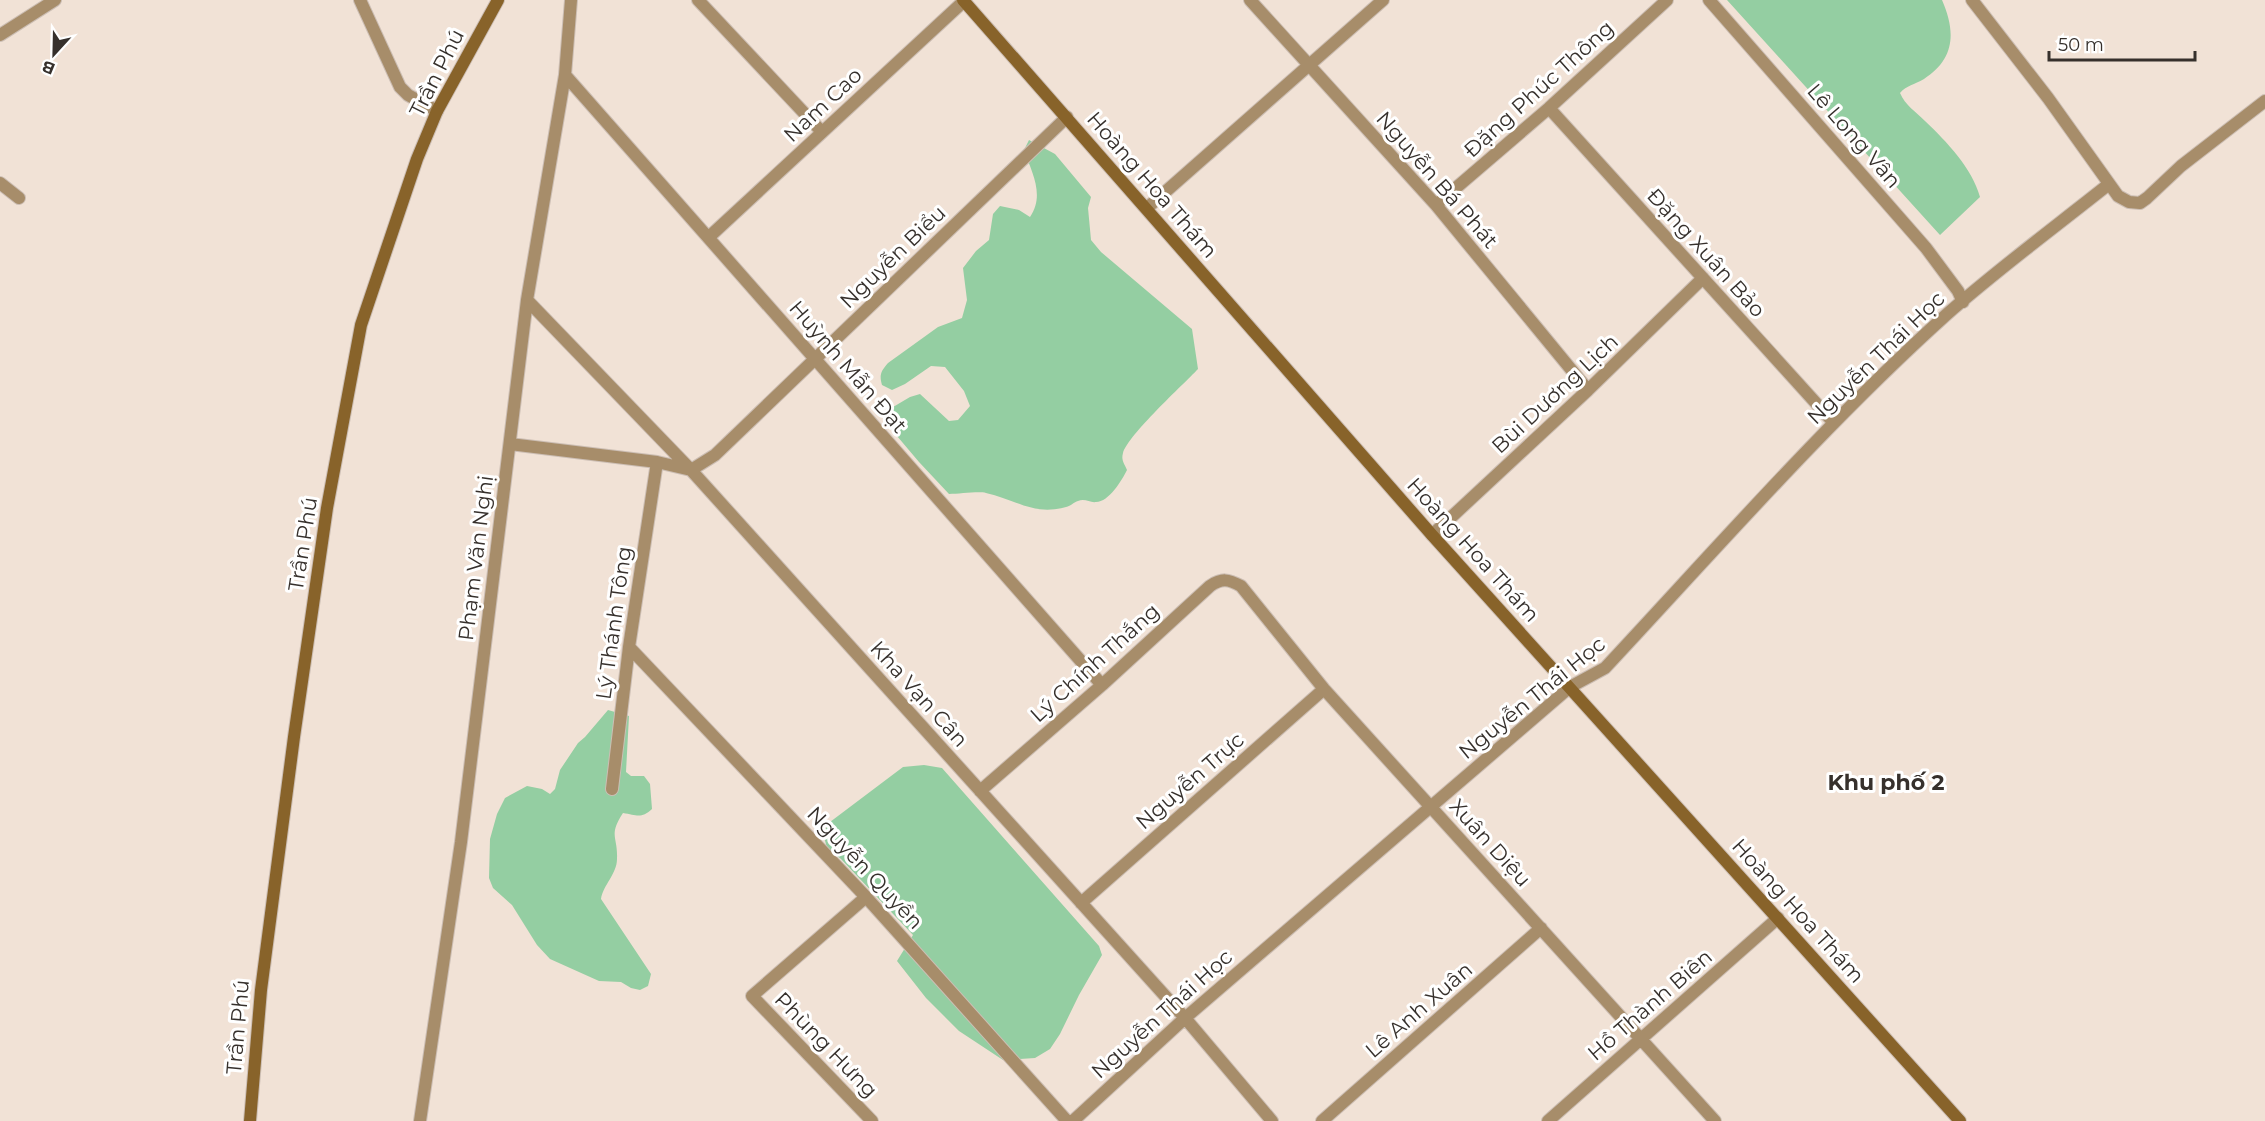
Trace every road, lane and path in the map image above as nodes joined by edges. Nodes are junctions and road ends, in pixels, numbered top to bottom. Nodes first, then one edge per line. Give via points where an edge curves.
1 (55, 0) edge
2 (360, 0) edge
3 (498, 0) edge
4 (571, 0) edge
5 (698, 0) edge
6 (963, 0) edge
7 (1250, 0) edge
8 (1383, 0) edge
9 (1667, 0) edge
10 (1709, 0) edge
11 (1972, 0) edge
12 (0, 35) edge
13 (1310, 66) junction
14 (565, 75) junction
15 (2265, 101) edge
16 (1549, 108) junction
17 (437, 111) junction
18 (1067, 117) junction
19 (822, 132) junction
20 (0, 183) edge
21 (2109, 184) junction
22 (19, 198) dead end
23 (1436, 205) junction
24 (1147, 208) junction
25 (709, 237) junction
26 (1703, 278) junction
27 (527, 300) junction
28 (1963, 302) junction
29 (814, 358) junction
30 (1588, 390) junction
31 (1834, 423) junction
32 (510, 444) junction
33 (657, 462) junction
34 (691, 470) junction
35 (1432, 535) junction
36 (1241, 586) joint
37 (629, 646) junction
38 (1102, 685) junction
39 (1570, 687) junction
40 (1324, 689) junction
41 (612, 789) dead end
42 (980, 791) junction
43 (1431, 806) junction
44 (866, 897) junction
45 (1081, 903) junction
46 (1779, 918) junction
47 (1541, 928) junction
48 (1185, 1018) junction
49 (1641, 1038) junction
50 (250, 1121) edge
51 (420, 1121) edge
52 (872, 1121) edge
53 (1067, 1121) edge
54 (1073, 1121) edge
55 (1272, 1121) edge
56 (1322, 1121) edge
57 (1548, 1121) edge
58 (1715, 1121) edge
59 (1960, 1121) edge

1 - 12 street
2 - 17 street via 400,87
3 - 17 street, Trần Phú
4 - 14 street, Phạm Văn Nghị
5 - 19 street
6 - 18 street, Hoàng Hoa Thám
6 - 19 street, Nam Cao
7 - 13 street, Nguyễn Bá Phát
8 - 13 street
9 - 16 street, Đặng Phúc Thông
10 - 28 street, Lê Long Vân via 1926,248
11 - 21 street
13 - 23 street, Nguyễn Bá Phát
13 - 24 street
14 - 25 street, Huỳnh Mẫn Đạt
14 - 27 street, Phạm Văn Nghị
15 - 21 street via 2140,203 2118,196
16 - 23 street, Đặng Phúc Thông
16 - 26 street, Đặng Xuân Bảo
17 - 50 street, Trần Phú via 361,325 346,400 294,737 261,990
18 - 24 street, Hoàng Hoa Thám
18 - 29 street, Nguyễn Biểu
19 - 25 street, Nam Cao
20 - 22 street
21 - 28 street, Nguyễn Thái Học
23 - 30 street, Nguyễn Bá Phát
24 - 35 street, Hoàng Hoa Thám
25 - 29 street, Huỳnh Mẫn Đạt
26 - 30 street, Bùi Dương Lịch
26 - 31 street, Đặng Xuân Bảo
27 - 32 street, Phạm Văn Nghị
27 - 34 street, Kha Vạn Cân
28 - 31 street, Nguyễn Thái Học
29 - 34 street, Nguyễn Biểu via 715,455
29 - 38 street, Huỳnh Mẫn Đạt
30 - 35 street, Bùi Dương Lịch
31 - 39 street, Nguyễn Thái Học via 1605,668
32 - 33 street
32 - 51 street, Phạm Văn Nghị via 461,842
33 - 34 street
33 - 37 street, Lý Thánh Tông
34 - 42 street, Kha Vạn Cân
35 - 39 street, Hoàng Hoa Thám
36 - 38 street, Lý Chính Thắng via 1221,579 1210,586
36 - 40 street, Xuân Diệu
37 - 41 street, Lý Thánh Tông
37 - 44 street, Nguyễn Quyền
38 - 42 street, Lý Chính Thắng
39 - 43 street, Nguyễn Thái Học
39 - 46 street, Hoàng Hoa Thám
40 - 43 street, Xuân Diệu
40 - 45 street, Nguyễn Trực
42 - 45 street, Kha Vạn Cân
43 - 47 street, Xuân Diệu
43 - 48 street, Nguyễn Thái Học
44 - 52 street, Phùng Hưng via 752,996
44 - 53 street, Nguyễn Quyền
45 - 48 street, Kha Vạn Cân
46 - 49 street, Hồ Thành Biên
46 - 59 street, Hoàng Hoa Thám
47 - 49 street, Xuân Diệu
47 - 56 street, Lê Anh Xuân
48 - 54 street, Nguyễn Thái Học
48 - 55 street, Kha Vạn Cân
49 - 57 street, Hồ Thành Biên
49 - 58 street, Xuân Diệu

